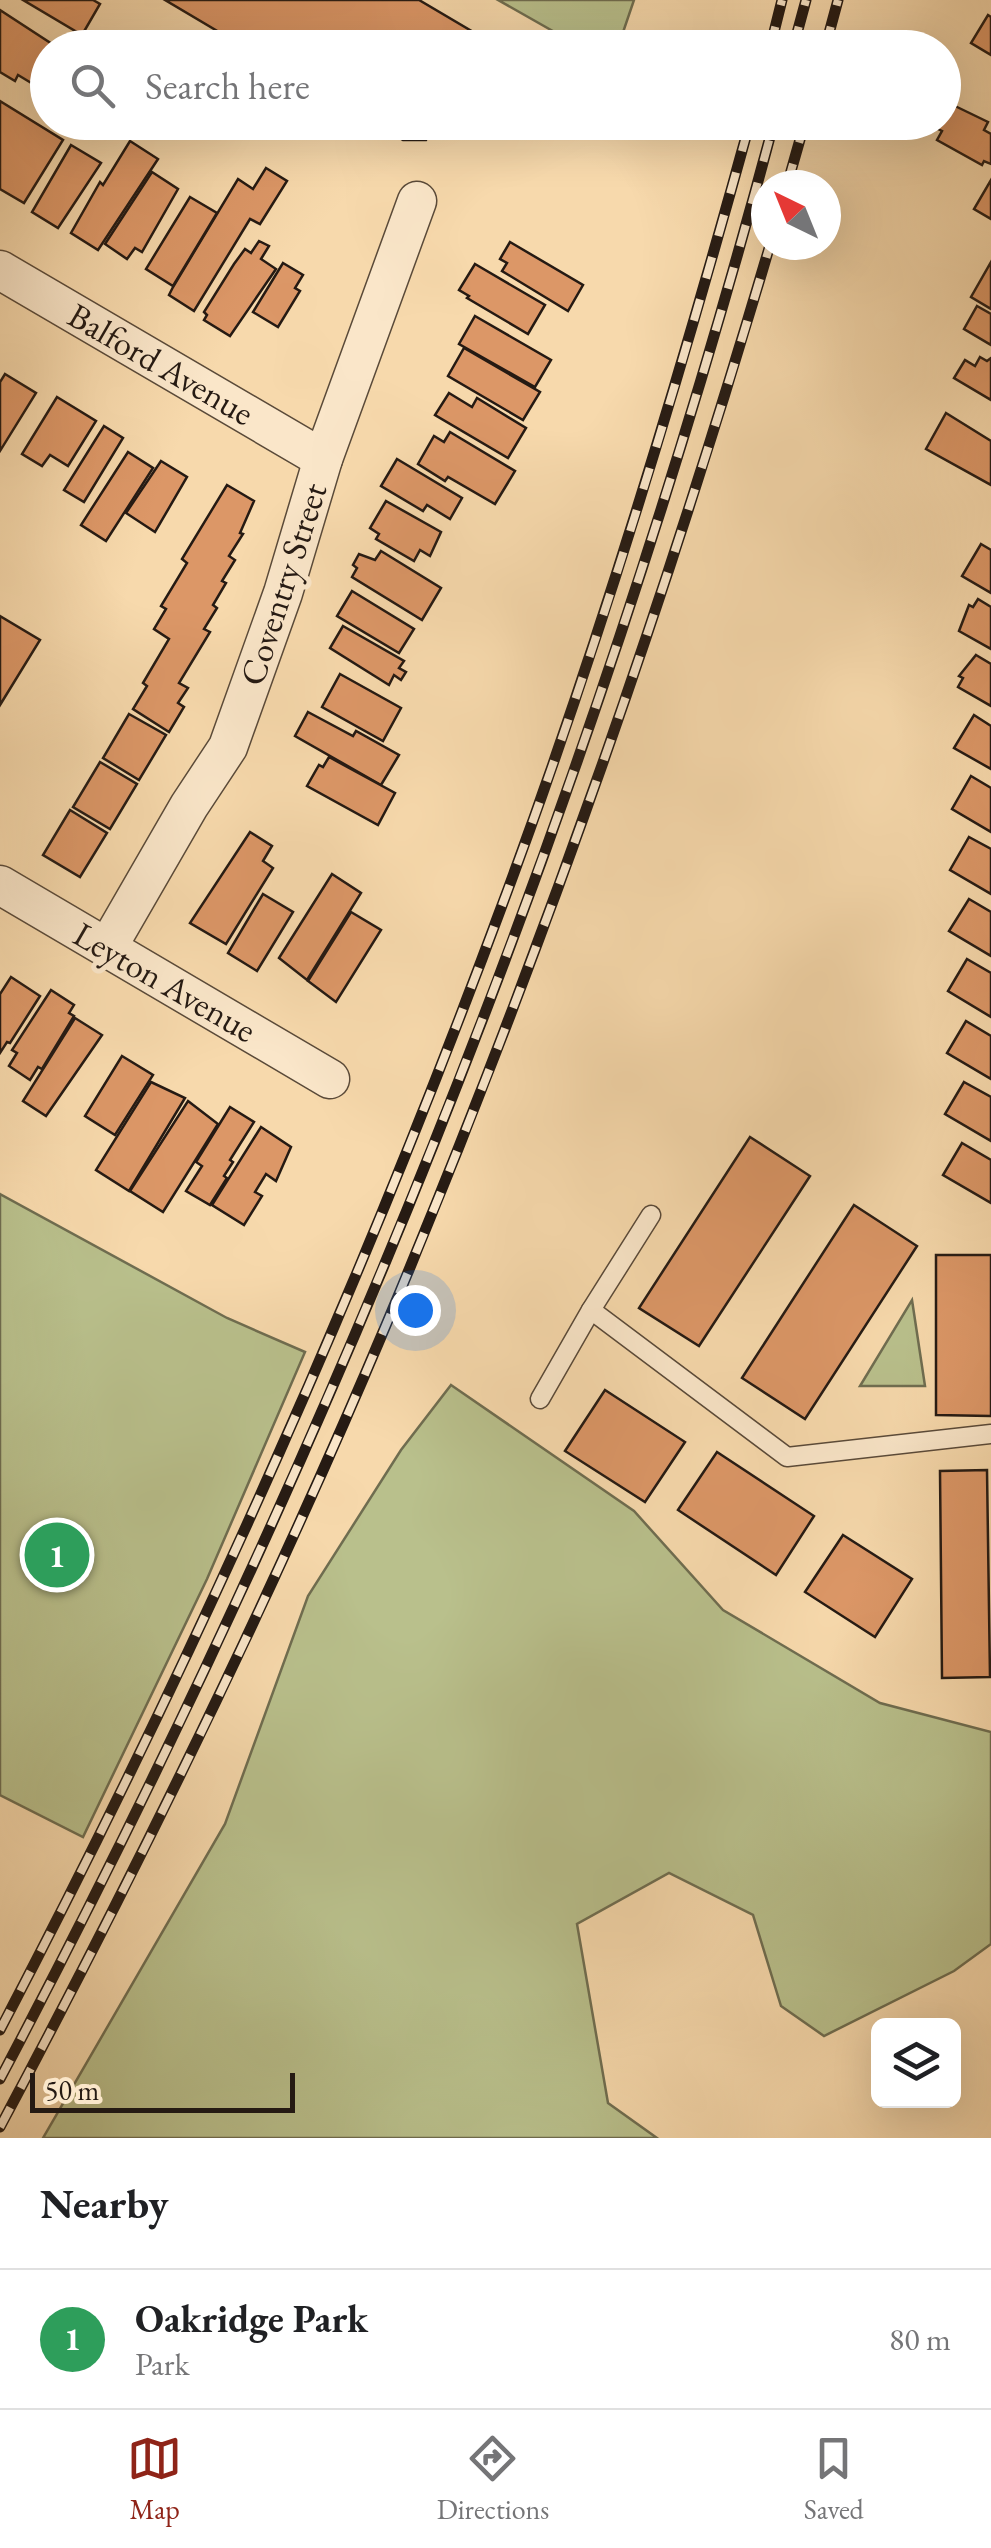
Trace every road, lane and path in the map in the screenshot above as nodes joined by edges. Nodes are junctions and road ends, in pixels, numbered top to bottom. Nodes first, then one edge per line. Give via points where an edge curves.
1 (417, 201) dead end
2 (0, 270) edge
3 (323, 459) junction
4 (0, 885) edge
5 (107, 948) junction
6 (330, 1078) dead end
7 (651, 1216) dead end
8 (591, 1310) junction
9 (540, 1399) dead end
10 (991, 1434) edge

1 - 3 street, Coventry Street
2 - 3 street, Balford Avenue
3 - 5 street, Coventry Street via 228,747
4 - 5 street, Leyton Avenue
5 - 6 street, Leyton Avenue
7 - 8 lane
8 - 9 lane
8 - 10 lane via 788,1457

